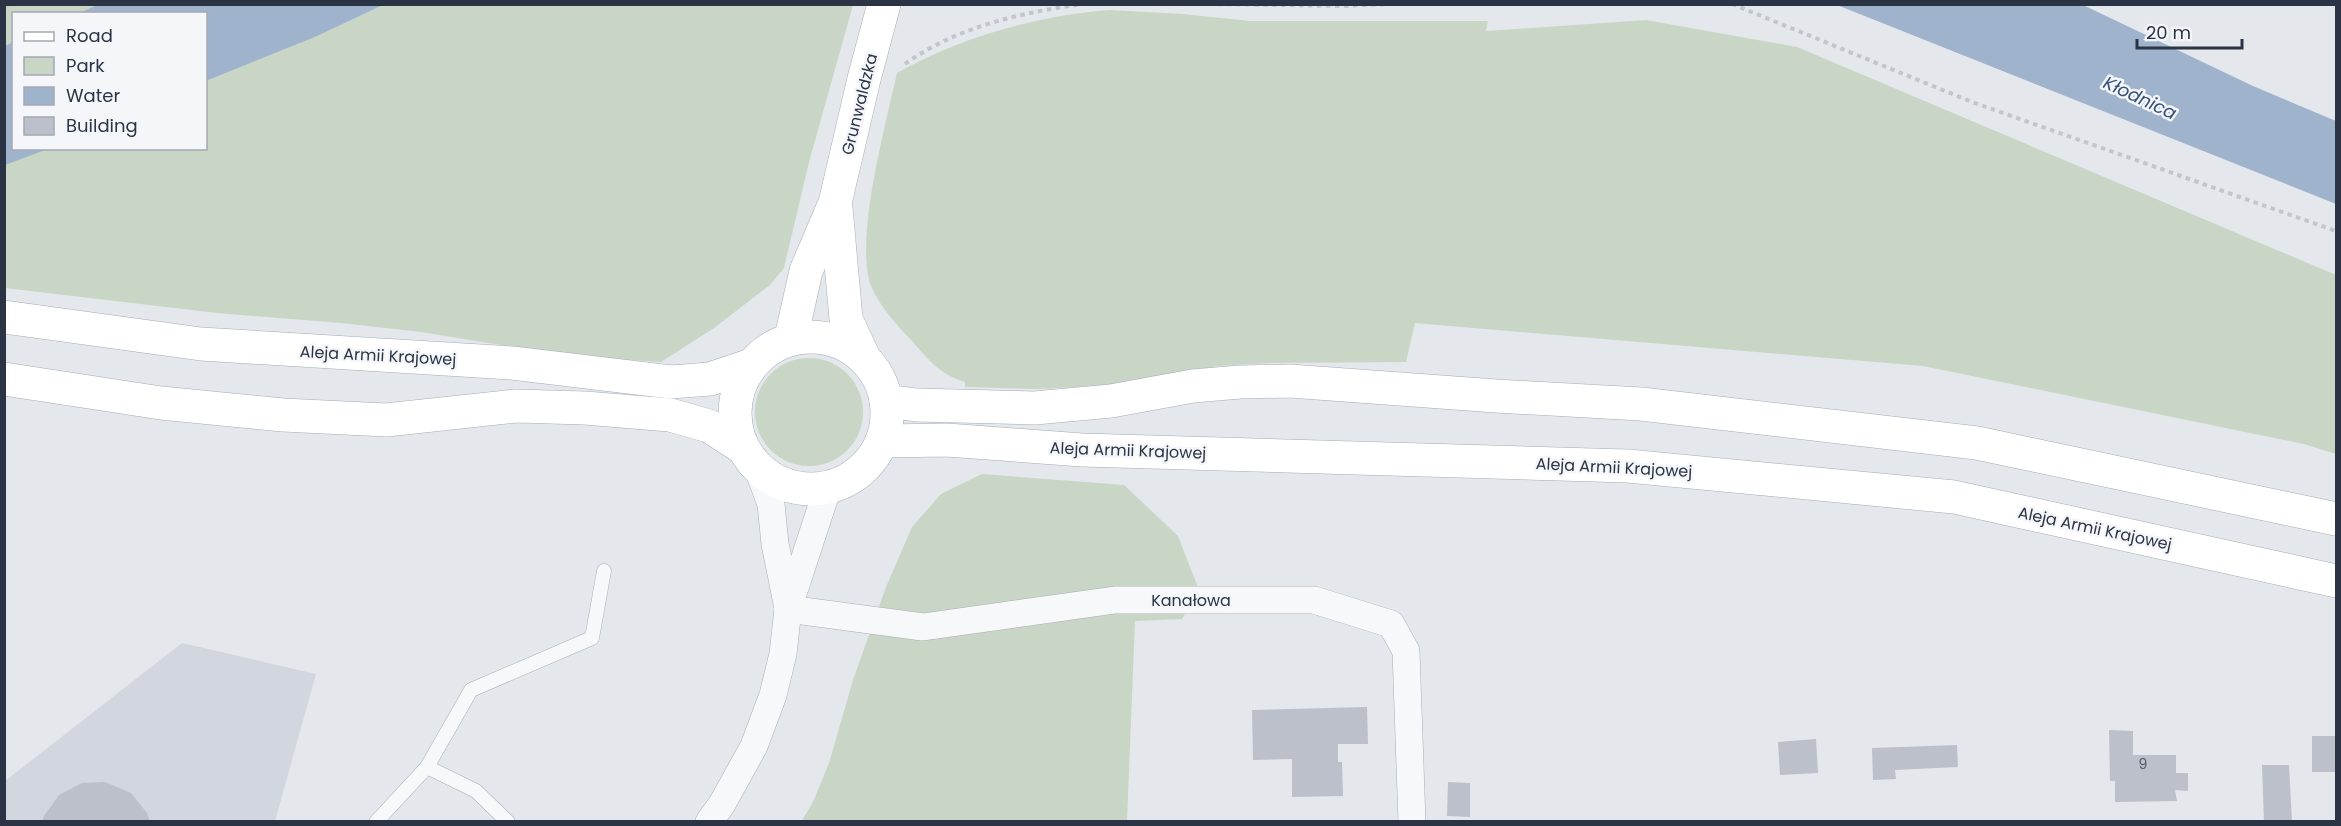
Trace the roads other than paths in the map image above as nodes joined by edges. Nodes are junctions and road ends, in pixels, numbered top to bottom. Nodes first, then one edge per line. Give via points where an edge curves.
1 (884, 4) edge
2 (835, 203) junction
3 (4, 317) edge
4 (791, 338) junction
5 (862, 356) junction
6 (749, 366) junction
7 (4, 379) edge
8 (886, 401) junction
9 (882, 441) junction
10 (751, 458) junction
11 (828, 488) junction
12 (2337, 519) edge
13 (604, 571) dead end
14 (2337, 581) edge
15 (788, 609) junction
16 (427, 767) junction
17 (376, 822) edge
18 (508, 822) edge
19 (709, 822) edge
20 (1412, 822) edge

1 - 2 main road, Grunwaldzka
2 - 4 main road, Grunwaldzka via 806,272
2 - 5 main road, Grunwaldzka via 846,319
3 - 6 main road, Aleja Armii Krajowej via 201,344 512,363 671,382 710,379
4 - 5 main road, Aleja Armii Krajowej via 816,336 841,342
4 - 6 main road, Aleja Armii Krajowej via 768,349
5 - 8 main road, Aleja Armii Krajowej via 878,376
6 - 10 main road, Aleja Armii Krajowej via 737,388 734,405 735,423
7 - 10 main road, Aleja Armii Krajowej via 161,403 283,415 386,420 516,406 670,415 709,426
8 - 9 main road, Aleja Armii Krajowej
8 - 12 main road via 1035,408 1111,401 1193,386 1290,381 1641,404 1977,443
9 - 11 main road, Aleja Armii Krajowej via 869,462 851,478
9 - 14 main road, Aleja Armii Krajowej via 947,440 1082,450 1640,467 1954,497
10 - 11 main road, Aleja Armii Krajowej via 781,483 804,489
10 - 15 street via 771,504
11 - 15 street
13 - 16 lane via 592,638 471,690
15 - 19 street via 773,695 754,746
15 - 20 street, Kanałowa via 923,627 1115,600 1314,600 1391,624 1406,651
16 - 17 lane
16 - 18 lane via 476,791

